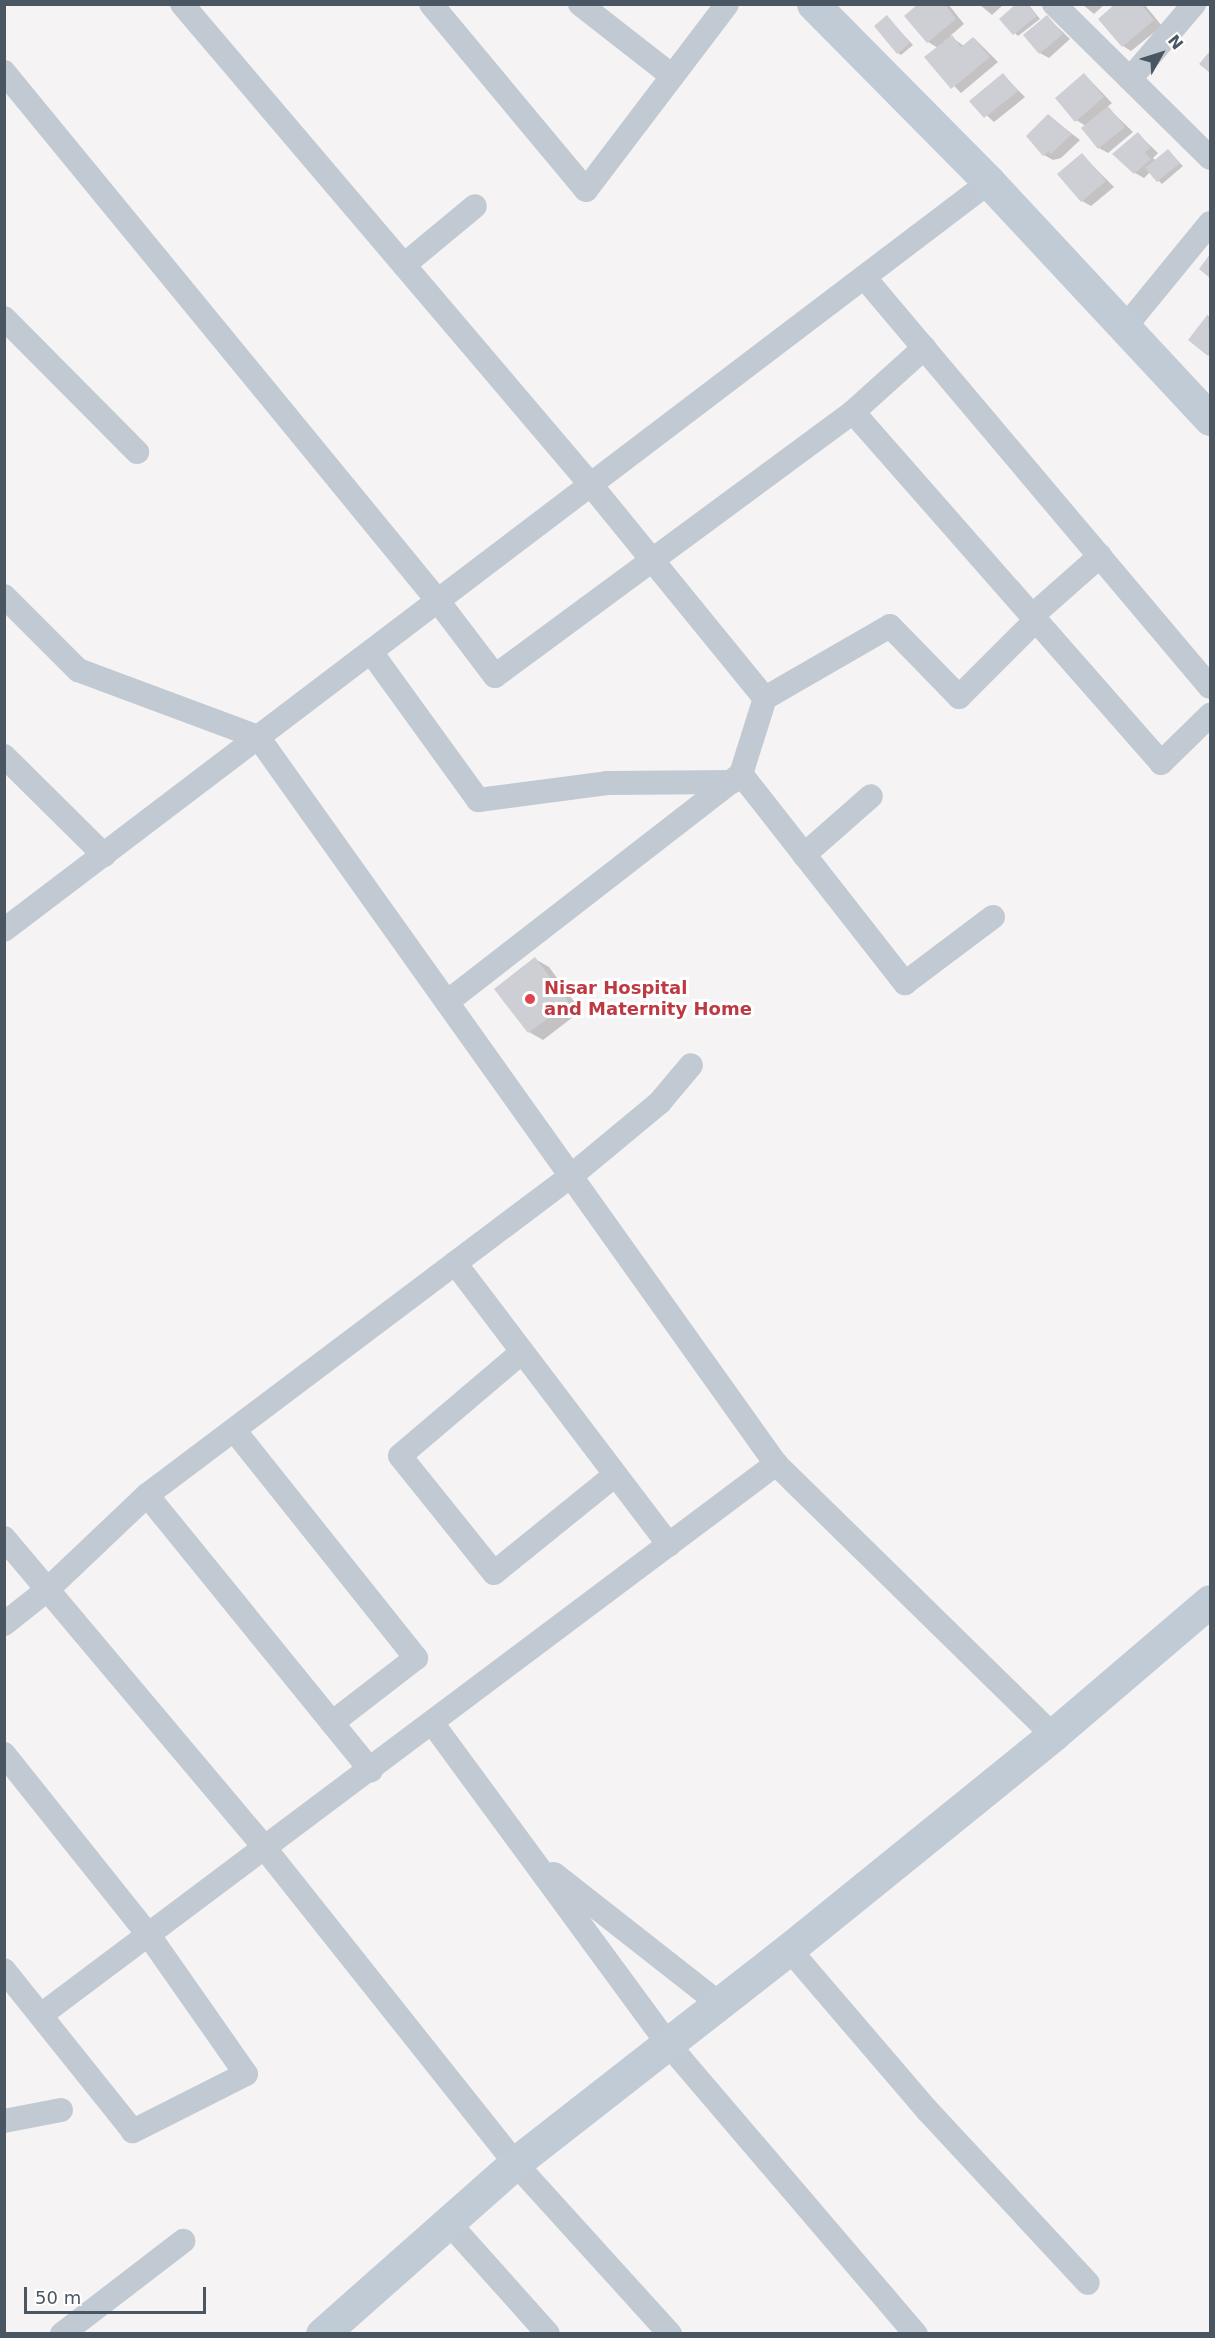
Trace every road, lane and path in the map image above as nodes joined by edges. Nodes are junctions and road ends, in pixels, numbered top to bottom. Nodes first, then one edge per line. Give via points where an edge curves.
1 (182, 4) edge
2 (431, 4) edge
3 (580, 4) edge
4 (727, 4) edge
5 (813, 4) edge
6 (1054, 4) edge
7 (1194, 4) edge
8 (4, 72) edge
9 (672, 76) junction
10 (1130, 79) junction
11 (1210, 158) edge
12 (989, 182) junction
13 (475, 206) dead end
14 (1210, 223) edge
15 (404, 265) junction
16 (864, 277) junction
17 (4, 318) edge
18 (1125, 327) junction
19 (924, 348) junction
20 (853, 412) junction
21 (1210, 418) edge
22 (137, 452) dead end
23 (591, 485) junction
24 (1100, 556) junction
25 (652, 560) junction
26 (4, 596) edge
27 (438, 601) junction
28 (1034, 618) junction
29 (371, 652) junction
30 (1210, 687) edge
31 (765, 698) junction
32 (1210, 715) edge
33 (258, 737) junction
34 (4, 756) edge
35 (736, 778) junction
36 (871, 796) dead end
37 (104, 855) junction
38 (804, 855) junction
39 (993, 917) dead end
40 (4, 930) edge
41 (447, 1002) junction
42 (691, 1065) dead end
43 (571, 1176) junction
44 (454, 1263) junction
45 (522, 1352) junction
46 (234, 1430) junction
47 (776, 1464) junction
48 (615, 1475) junction
49 (147, 1495) junction
50 (4, 1538) edge
51 (669, 1545) junction
52 (47, 1590) junction
53 (1210, 1601) edge
54 (4, 1624) edge
55 (332, 1723) junction
56 (433, 1724) junction
57 (1053, 1735) junction
58 (4, 1754) edge
59 (371, 1771) junction
60 (263, 1846) junction
61 (529, 1855) junction
62 (150, 1936) junction
63 (789, 1949) junction
64 (4, 1971) edge
65 (720, 2004) junction
66 (41, 2015) junction
67 (668, 2044) junction
68 (61, 2110) dead end
69 (4, 2121) edge
70 (515, 2163) junction
71 (448, 2222) junction
72 (183, 2241) dead end
73 (1088, 2283) dead end
74 (62, 2334) edge
75 (322, 2334) edge
76 (548, 2334) edge
77 (670, 2334) edge
78 (916, 2334) edge

1 - 15 street
2 - 9 street via 586,190
3 - 9 street
4 - 9 street
5 - 12 street
6 - 10 street
7 - 10 street
8 - 27 street
10 - 11 street
12 - 16 street
12 - 18 street
13 - 15 street
14 - 18 street
15 - 23 street
16 - 19 street
16 - 23 street
17 - 22 street
18 - 21 street
19 - 20 street
19 - 24 street
20 - 25 street
20 - 28 street
23 - 25 street
23 - 27 street
24 - 28 street
24 - 30 street
25 - 27 street via 495,676
25 - 31 street
26 - 33 street via 78,670
27 - 29 street
28 - 31 street via 958,697 890,626
28 - 32 street via 1161,763
29 - 33 street
29 - 35 street via 478,800 607,783
31 - 35 street
33 - 37 street
33 - 41 street
34 - 37 street
35 - 38 street
35 - 41 street
36 - 38 street
37 - 40 street
38 - 39 street via 905,983
41 - 43 street
42 - 43 street via 660,1102
43 - 44 street
43 - 47 street
44 - 45 street
44 - 46 street
45 - 48 street
45 - 48 street via 400,1456 494,1573
46 - 49 street
46 - 55 street via 416,1658
47 - 51 street
47 - 57 street
48 - 51 street
49 - 52 street
49 - 55 street
50 - 52 street
51 - 56 street
52 - 54 street
52 - 60 street
53 - 57 street
55 - 59 street
56 - 59 street
56 - 61 street
57 - 63 street
58 - 62 street
59 - 60 street
60 - 62 street
60 - 70 street
61 - 65 street
61 - 67 street
62 - 66 street
62 - 66 street via 246,2074 133,2131
63 - 65 street
63 - 73 street via 927,2110
64 - 66 street
65 - 67 street
67 - 70 street
67 - 78 street
68 - 69 street
70 - 71 street
70 - 77 street
71 - 75 street
71 - 76 street
72 - 74 street

